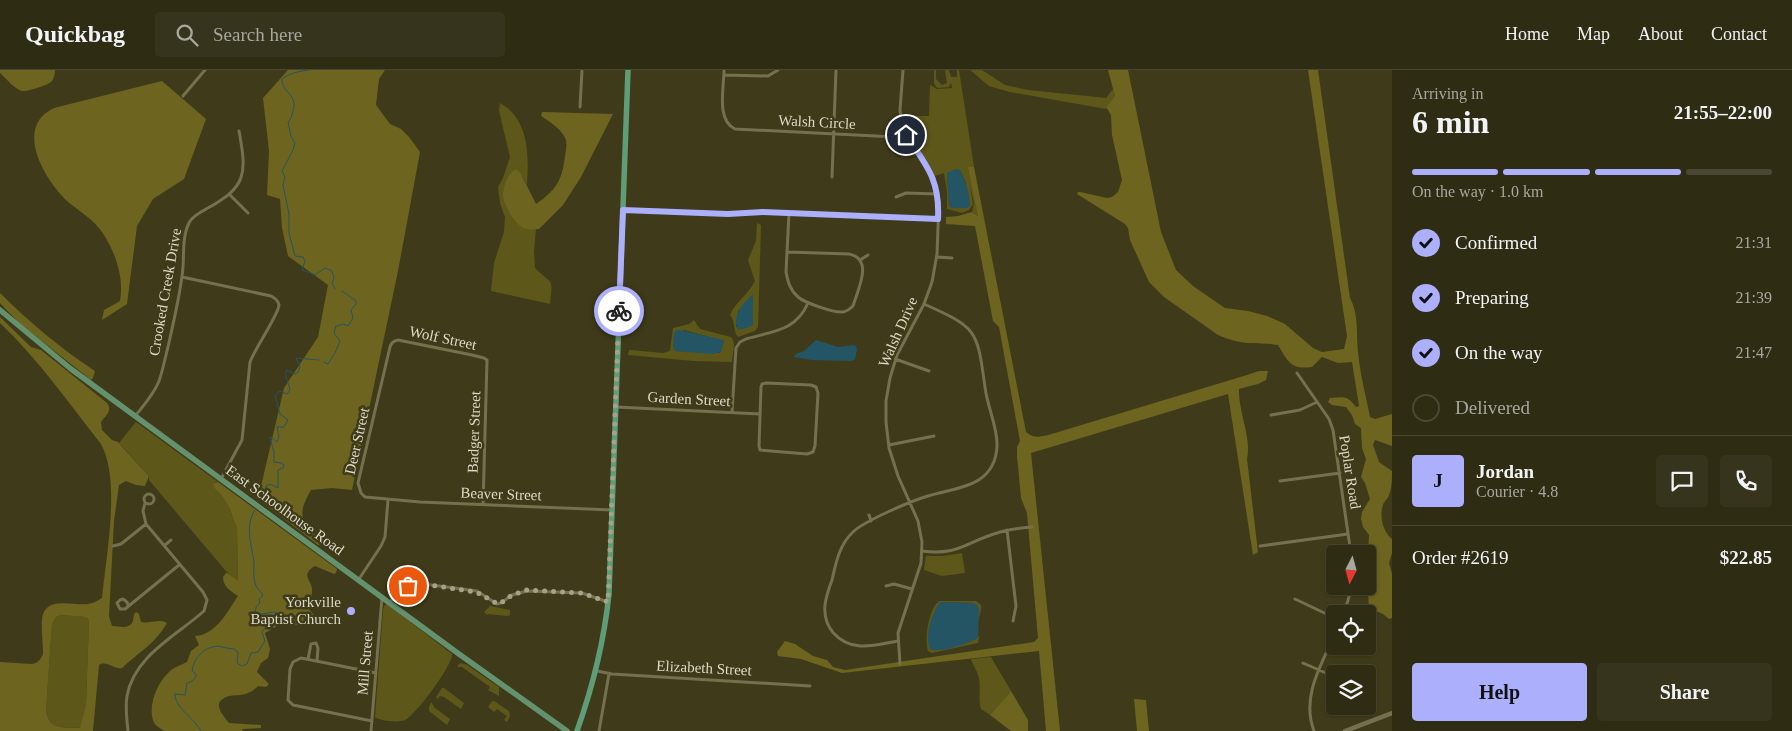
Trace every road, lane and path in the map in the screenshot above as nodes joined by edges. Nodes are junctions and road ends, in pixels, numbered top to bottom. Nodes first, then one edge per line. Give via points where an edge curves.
1 (205, 70) edge
2 (582, 70) edge
3 (628, 70) edge
4 (724, 70) edge
5 (836, 70) edge
6 (903, 70) edge
7 (778, 72) edge
8 (724, 75) junction
9 (183, 96) dead end
10 (580, 107) dead end
11 (239, 130) dead end
12 (833, 134) junction
13 (906, 135) junction
14 (832, 177) dead end
15 (938, 194) junction
16 (230, 195) junction
17 (896, 197) dead end
18 (623, 210) junction
19 (248, 213) dead end
20 (789, 213) junction
21 (938, 219) junction
22 (787, 252) junction
23 (868, 255) dead end
24 (937, 257) junction
25 (952, 258) dead end
26 (860, 260) junction
27 (182, 277) junction
28 (808, 303) junction
29 (924, 304) junction
30 (0, 310) edge
31 (394, 341) joint
32 (895, 359) junction
33 (487, 360) joint
34 (929, 371) dead end
35 (1297, 373) dead end
36 (1317, 402) junction
37 (616, 407) junction
38 (732, 412) junction
39 (760, 414) junction
40 (1271, 415) dead end
41 (135, 416) junction
42 (934, 436) dead end
43 (888, 445) junction
44 (990, 470) junction
45 (994, 473) dead end
46 (1340, 473) junction
47 (221, 479) junction
48 (1280, 481) dead end
49 (388, 500) junction
50 (145, 503) dead end
51 (910, 503) junction
52 (483, 505) junction
53 (612, 510) junction
54 (869, 515) dead end
55 (871, 521) junction
56 (146, 524) junction
57 (1032, 527) dead end
58 (1007, 530) junction
59 (1348, 534) junction
60 (171, 540) dead end
61 (165, 545) junction
62 (1350, 545) edge
63 (113, 546) dead end
64 (1260, 546) dead end
65 (922, 551) junction
66 (179, 565) junction
67 (359, 579) junction
68 (886, 586) dead end
69 (912, 590) junction
70 (382, 596) junction
71 (1295, 599) dead end
72 (390, 602) junction
73 (608, 602) junction
74 (128, 605) dead end
75 (1326, 614) edge
76 (1013, 621) dead end
77 (898, 641) junction
78 (1326, 654) edge
79 (308, 659) junction
80 (317, 661) junction
81 (1303, 663) dead end
82 (900, 664) dead end
83 (1319, 670) junction
84 (597, 671) junction
85 (376, 673) junction
86 (1326, 673) edge
87 (609, 674) junction
88 (810, 686) dead end
89 (1392, 713) edge
90 (372, 721) junction
91 (558, 725) junction
92 (128, 731) edge
93 (371, 731) edge
94 (562, 731) edge
95 (567, 731) edge
96 (577, 731) edge
97 (599, 731) edge
98 (1314, 731) edge
99 (1345, 731) edge

1 - 9 street
2 - 10 street
3 - 18 highway
4 - 8 street, Walsh Circle
5 - 12 street
6 - 13 street, Walsh Drive via 900,117
7 - 8 street via 768,76
8 - 12 street, Walsh Circle via 723,113 727,126 739,130
11 - 16 street via 244,164
12 - 13 street, Walsh Circle
12 - 14 street
13 - 15 street, Walsh Drive via 934,178
15 - 17 street via 906,193
15 - 21 street, Walsh Drive
16 - 19 street
16 - 27 street, Crooked Creek Drive via 189,223
18 - 20 street
18 - 37 highway
20 - 21 street
20 - 22 street
21 - 24 street, Walsh Drive
22 - 26 street via 849,254
22 - 28 street via 789,285 798,297
23 - 26 street
24 - 25 street
24 - 29 street, Walsh Drive
26 - 28 street via 863,272 849,312
27 - 41 street, Crooked Creek Drive via 160,380
27 - 47 street via 272,296 278,305 250,362 242,440
28 - 38 street via 797,322 740,342 736,348
29 - 32 street, Walsh Drive
29 - 44 street via 964,324 975,336 997,443
30 - 41 main road, East Schoolhouse Road
31 - 33 street, Wolf Street
31 - 49 street, Deer Street via 358,483 365,497
32 - 34 street
32 - 43 street, Walsh Drive via 886,401
33 - 52 street, Badger Street
35 - 36 street, Poplar Road
36 - 40 street via 1300,410
36 - 46 street, Poplar Road via 1333,430
37 - 38 street, Garden Street
37 - 53 highway
38 - 39 street, Garden Street
39 - 39 street via 760,450 808,454 815,450 816,387 762,384
41 - 47 main road, East Schoolhouse Road
42 - 43 street
43 - 51 street, Walsh Drive
44 - 45 street
44 - 51 street via 966,487
46 - 48 street
46 - 59 street, Poplar Road
47 - 67 main road, East Schoolhouse Road
49 - 52 street, Beaver Street
49 - 67 street via 385,537
50 - 56 street
51 - 55 street
51 - 65 street, Walsh Drive via 920,530
52 - 53 street, Beaver Street
53 - 73 highway
54 - 55 street
55 - 77 street via 854,531 840,550 826,598 826,618 835,636 851,644 865,646
56 - 61 street
56 - 63 street via 121,544
57 - 58 street
58 - 65 street via 958,550
58 - 76 street via 1016,606
59 - 62 street, Poplar Road
59 - 64 street
60 - 61 street
61 - 66 street
65 - 69 street, Walsh Drive
66 - 74 street
66 - 92 street via 203,592 205,608 137,670 127,696
67 - 70 main road, East Schoolhouse Road
68 - 69 street via 894,584
69 - 77 street, Walsh Drive
70 - 72 main road, East Schoolhouse Road
70 - 85 street, Mill Street
71 - 75 street
72 - 73 street via 400,590 424,584 476,592 498,604 527,590 582,593
72 - 91 main road, East Schoolhouse Road
73 - 84 highway
77 - 82 street, Walsh Drive
78 - 83 street
79 - 80 street
79 - 80 street via 309,646 316,643
79 - 90 street via 298,659 292,664 290,703
80 - 85 street
81 - 83 street
83 - 86 street
83 - 98 street via 1310,697 1309,711
84 - 87 street, Elizabeth Street
84 - 96 highway
85 - 90 street, Mill Street
87 - 88 street, Elizabeth Street
87 - 97 street
89 - 99 street
90 - 93 street, Mill Street
91 - 94 main road, East Schoolhouse Road
91 - 95 main road, East Schoolhouse Road

